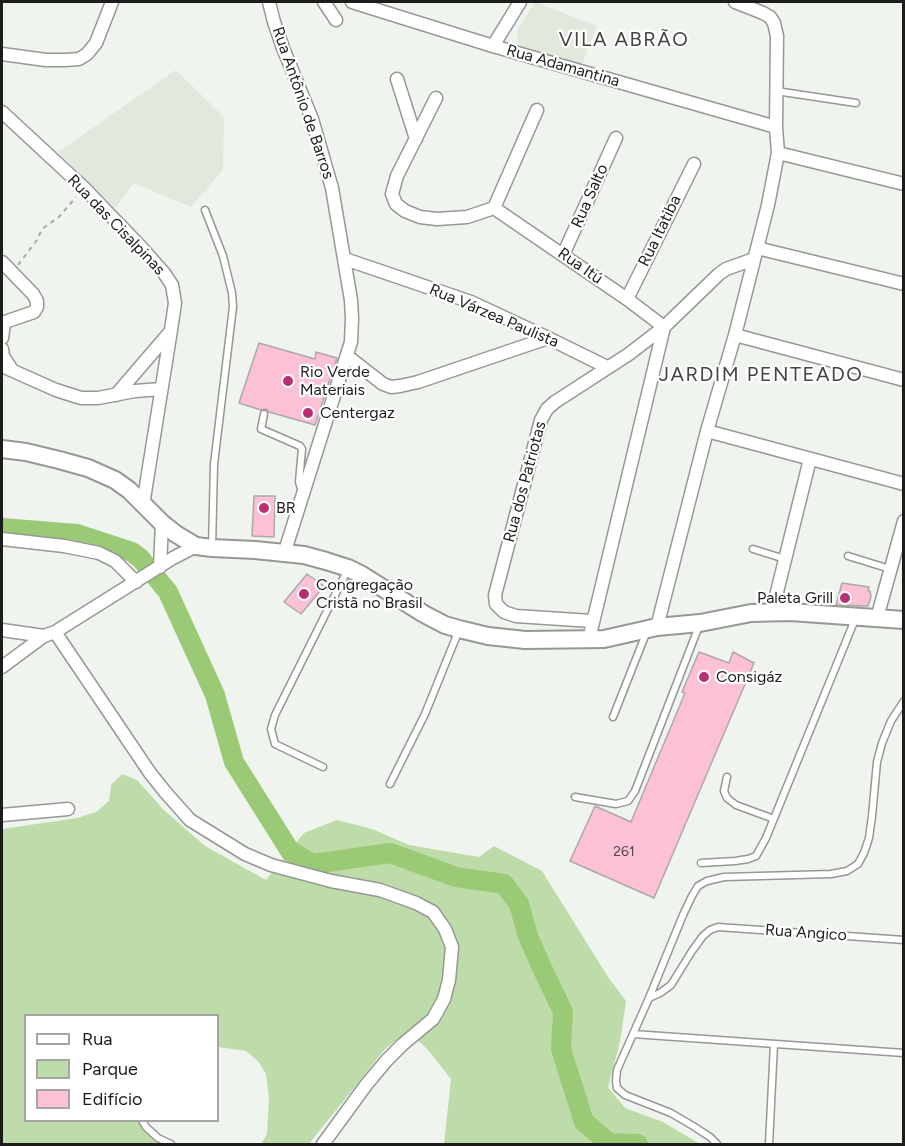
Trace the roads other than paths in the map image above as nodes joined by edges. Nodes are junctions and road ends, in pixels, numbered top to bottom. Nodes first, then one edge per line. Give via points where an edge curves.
1 (112, 2) edge
2 (269, 2) edge
3 (324, 2) edge
4 (352, 2) edge
5 (520, 2) edge
6 (735, 2) edge
7 (382, 6) edge
8 (336, 20) dead end
9 (493, 46) junction
10 (2, 54) edge
11 (397, 79) dead end
12 (776, 91) junction
13 (436, 98) dead end
14 (856, 103) dead end
15 (537, 110) dead end
16 (2, 112) edge
17 (776, 127) junction
18 (616, 138) dead end
19 (416, 139) junction
20 (778, 153) junction
21 (694, 164) dead end
22 (903, 184) edge
23 (494, 208) junction
24 (205, 210) dead end
25 (756, 253) junction
26 (563, 255) junction
27 (345, 259) junction
28 (2, 262) edge
29 (903, 284) edge
30 (627, 299) junction
31 (3, 323) edge
32 (664, 327) junction
33 (171, 330) junction
34 (735, 335) junction
35 (2, 338) edge
36 (548, 338) junction
37 (2, 349) edge
38 (347, 356) junction
39 (607, 367) junction
40 (7, 368) edge
41 (903, 380) edge
42 (161, 389) junction
43 (116, 395) junction
44 (264, 414) dead end
45 (707, 431) junction
46 (2, 448) edge
47 (810, 459) junction
48 (903, 484) edge
49 (303, 495) junction
50 (143, 505) junction
51 (903, 521) edge
52 (162, 523) junction
53 (2, 539) edge
54 (204, 547) junction
55 (753, 549) dead end
56 (284, 554) junction
57 (848, 556) dead end
58 (785, 559) junction
59 (158, 568) junction
60 (348, 568) junction
61 (890, 569) junction
62 (139, 580) junction
63 (772, 612) junction
64 (856, 616) junction
65 (877, 618) junction
66 (903, 620) edge
67 (592, 621) junction
68 (700, 623) junction
69 (653, 628) junction
70 (459, 629) junction
71 (2, 630) edge
72 (50, 634) junction
73 (589, 639) junction
74 (2, 667) edge
75 (903, 700) edge
76 (613, 717) dead end
77 (323, 767) dead end
78 (727, 777) dead end
79 (390, 784) dead end
80 (575, 797) dead end
81 (68, 809) dead end
82 (2, 815) edge
83 (774, 819) junction
84 (701, 863) dead end
85 (903, 940) edge
86 (649, 998) junction
87 (633, 1034) junction
88 (774, 1044) junction
89 (903, 1053) edge
90 (143, 1122) edge
91 (171, 1144) edge
92 (323, 1144) edge
93 (717, 1144) edge
94 (769, 1144) edge

1 - 10 street via 96,43 79,58 46,60
2 - 27 street, Rua Antônio de Barros via 312,119 332,188
3 - 8 street
4 - 7 street, Rua Adamantina
5 - 9 street
6 - 12 street via 774,22
7 - 9 street, Rua Adamantina
9 - 17 street, Rua Adamantina
11 - 19 street
12 - 14 lane
12 - 17 street
13 - 19 street
15 - 23 street
16 - 33 street, Rua das Cisalpinas via 84,188 164,273 172,285 175,303
17 - 20 street
18 - 26 street, Rua Salto
19 - 23 street via 393,186 396,204 420,217 437,219 467,217
20 - 22 street
20 - 25 street
21 - 30 street, Rua Itatiba
23 - 26 street, Rua Itú
24 - 54 lane via 223,256 233,307
25 - 29 street
25 - 32 street, Rua dos Patriotas via 719,274
25 - 34 street
26 - 30 street, Rua Itú
27 - 36 street, Rua Várzea Paulista via 471,302
27 - 38 street, Rua Antônio de Barros via 352,318
28 - 31 street via 37,301 34,312
30 - 32 street, Rua Itú
31 - 35 street
32 - 39 street, Rua dos Patriotas
32 - 67 street
33 - 42 street, Rua das Cisalpinas
33 - 43 street
34 - 41 street
34 - 45 street
36 - 38 street via 418,382 392,387
36 - 39 street, Rua Várzea Paulista
37 - 40 street
38 - 49 street, Rua Antônio de Barros
39 - 67 street, Rua dos Patriotas via 555,402 541,420 495,595 496,604 516,616
40 - 43 street via 81,398
42 - 43 street
42 - 50 street, Rua das Cisalpinas
44 - 49 lane via 261,429 302,448 299,482
45 - 47 street
45 - 69 street
46 - 50 street via 88,468 115,480
47 - 48 street
47 - 58 street
49 - 56 street, Rua Antônio de Barros
50 - 52 street
51 - 61 street
52 - 54 street
52 - 59 street
53 - 62 street via 99,553
54 - 56 street
54 - 59 street
55 - 58 lane
56 - 60 street via 304,555
57 - 61 lane
58 - 63 street
59 - 62 street
60 - 70 street via 424,614
60 - 77 lane via 271,729 276,744
61 - 65 street
62 - 72 street
63 - 64 street
63 - 68 street
64 - 65 street
64 - 83 lane
65 - 66 street
67 - 73 street
68 - 69 street
68 - 80 lane via 628,801 616,804
69 - 73 street
69 - 76 lane
70 - 73 street via 525,640
70 - 79 lane via 425,714
71 - 72 street
72 - 74 street
72 - 92 street via 150,773 190,820 245,854 271,865 380,890 416,903 433,912 445,929 452,947 451,966 439,1009 366,1085
75 - 86 lane via 882,743 869,838 858,864 831,874 724,877 698,886
78 - 83 lane via 727,798
81 - 82 street
83 - 84 lane via 756,856
85 - 86 lane, Rua Angico via 718,927 710,930 692,951 671,985
86 - 87 lane
87 - 88 lane
87 - 93 lane via 617,1070 617,1088 671,1113
88 - 89 lane
88 - 94 lane
90 - 91 lane via 158,1138

